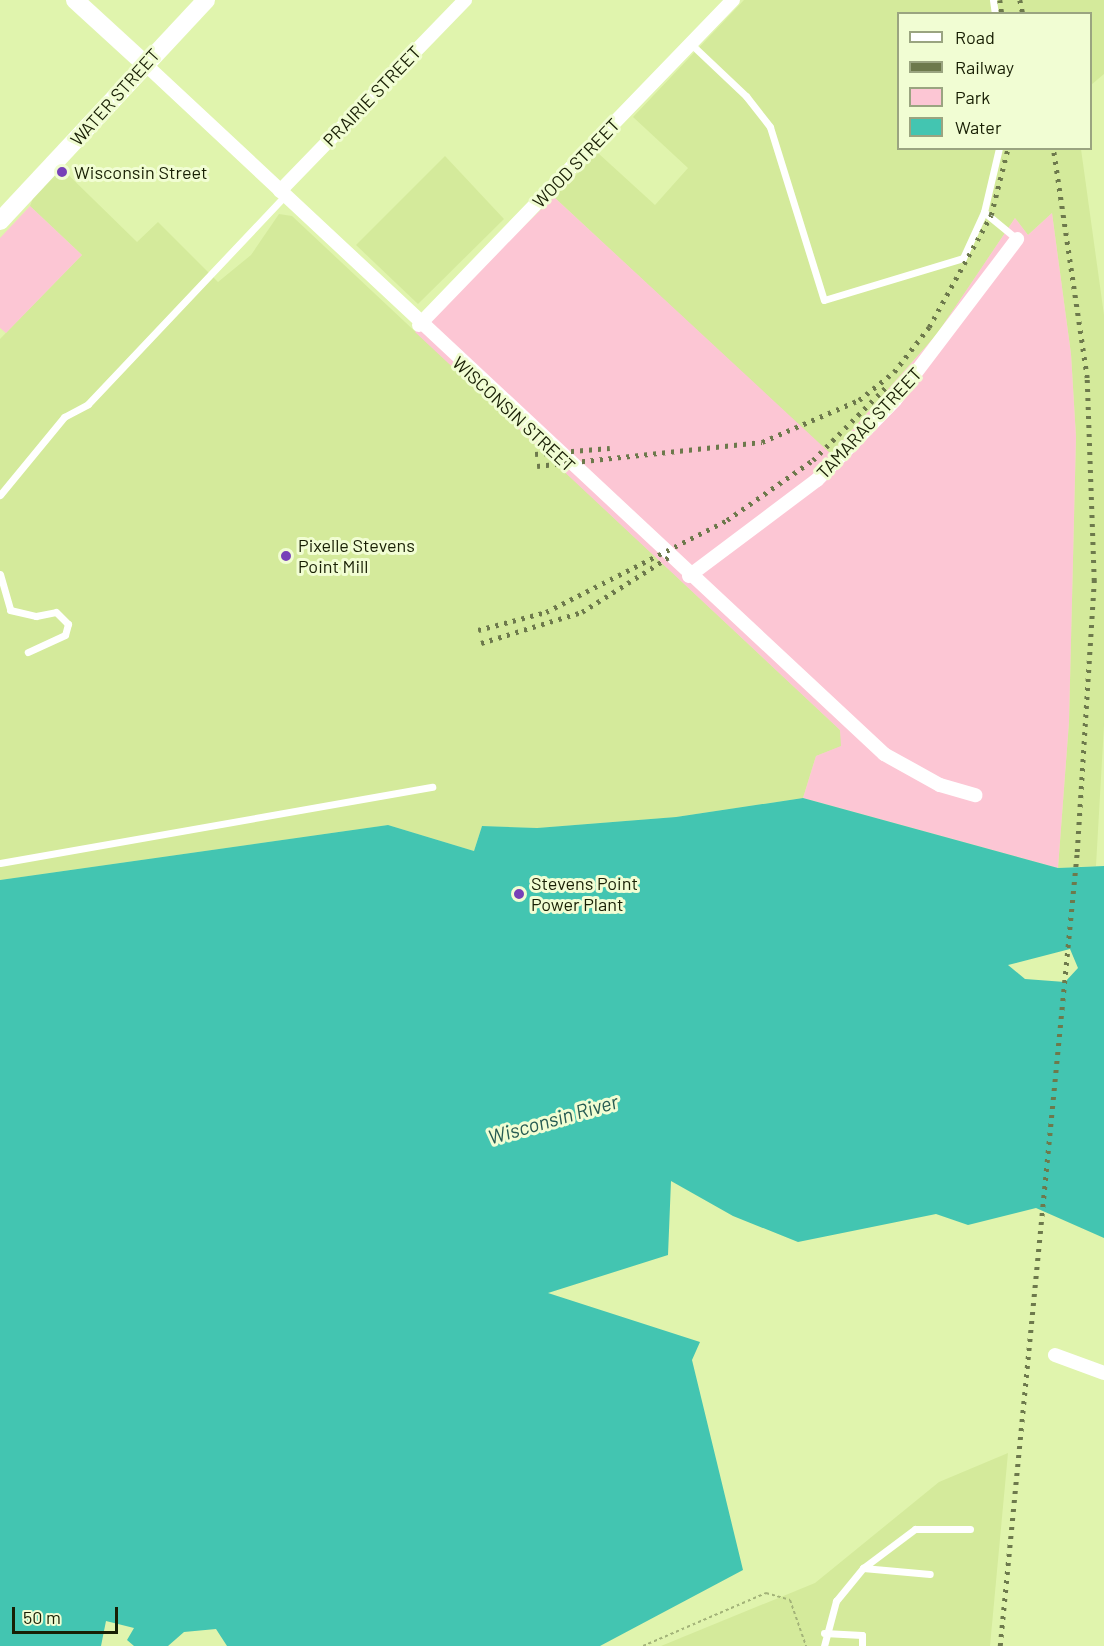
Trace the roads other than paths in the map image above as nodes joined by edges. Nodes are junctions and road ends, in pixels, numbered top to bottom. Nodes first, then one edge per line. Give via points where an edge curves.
1 (75, 0) edge
2 (206, 0) edge
3 (465, 0) edge
4 (733, 0) edge
5 (691, 44) junction
6 (146, 65) junction
7 (999, 150) edge
8 (282, 194) junction
9 (984, 212) junction
10 (0, 221) edge
11 (1017, 239) joint
12 (418, 325) junction
13 (0, 495) edge
14 (0, 574) edge
15 (689, 576) junction
16 (28, 652) dead end
17 (432, 787) dead end
18 (976, 795) dead end
19 (0, 863) edge
20 (1055, 1355) dead end
21 (1104, 1373) edge
22 (970, 1529) dead end
23 (863, 1568) junction
24 (930, 1574) dead end
25 (824, 1633) junction
26 (824, 1646) edge
27 (862, 1646) edge

1 - 6 street, WISCONSIN STREET
2 - 6 street, WATER STREET
3 - 8 street, PRAIRIE STREET
4 - 5 street, WOOD STREET
5 - 9 lane via 746,96 770,127 824,300 952,265 963,258
5 - 12 street, WOOD STREET
6 - 8 street, WISCONSIN STREET
6 - 10 street, WATER STREET
7 - 9 lane
8 - 12 street, WISCONSIN STREET
8 - 13 lane via 88,404 64,417
9 - 11 lane
11 - 15 street, TAMARAC STREET via 895,400 817,480
12 - 15 street, WISCONSIN STREET
14 - 16 lane via 10,610 36,616 56,612 68,624 65,635
15 - 18 street, WISCONSIN STREET via 884,754 940,785
17 - 19 lane
20 - 21 street
22 - 23 lane via 915,1529
23 - 24 lane
23 - 25 lane via 836,1601
25 - 26 lane
25 - 27 lane via 862,1635

